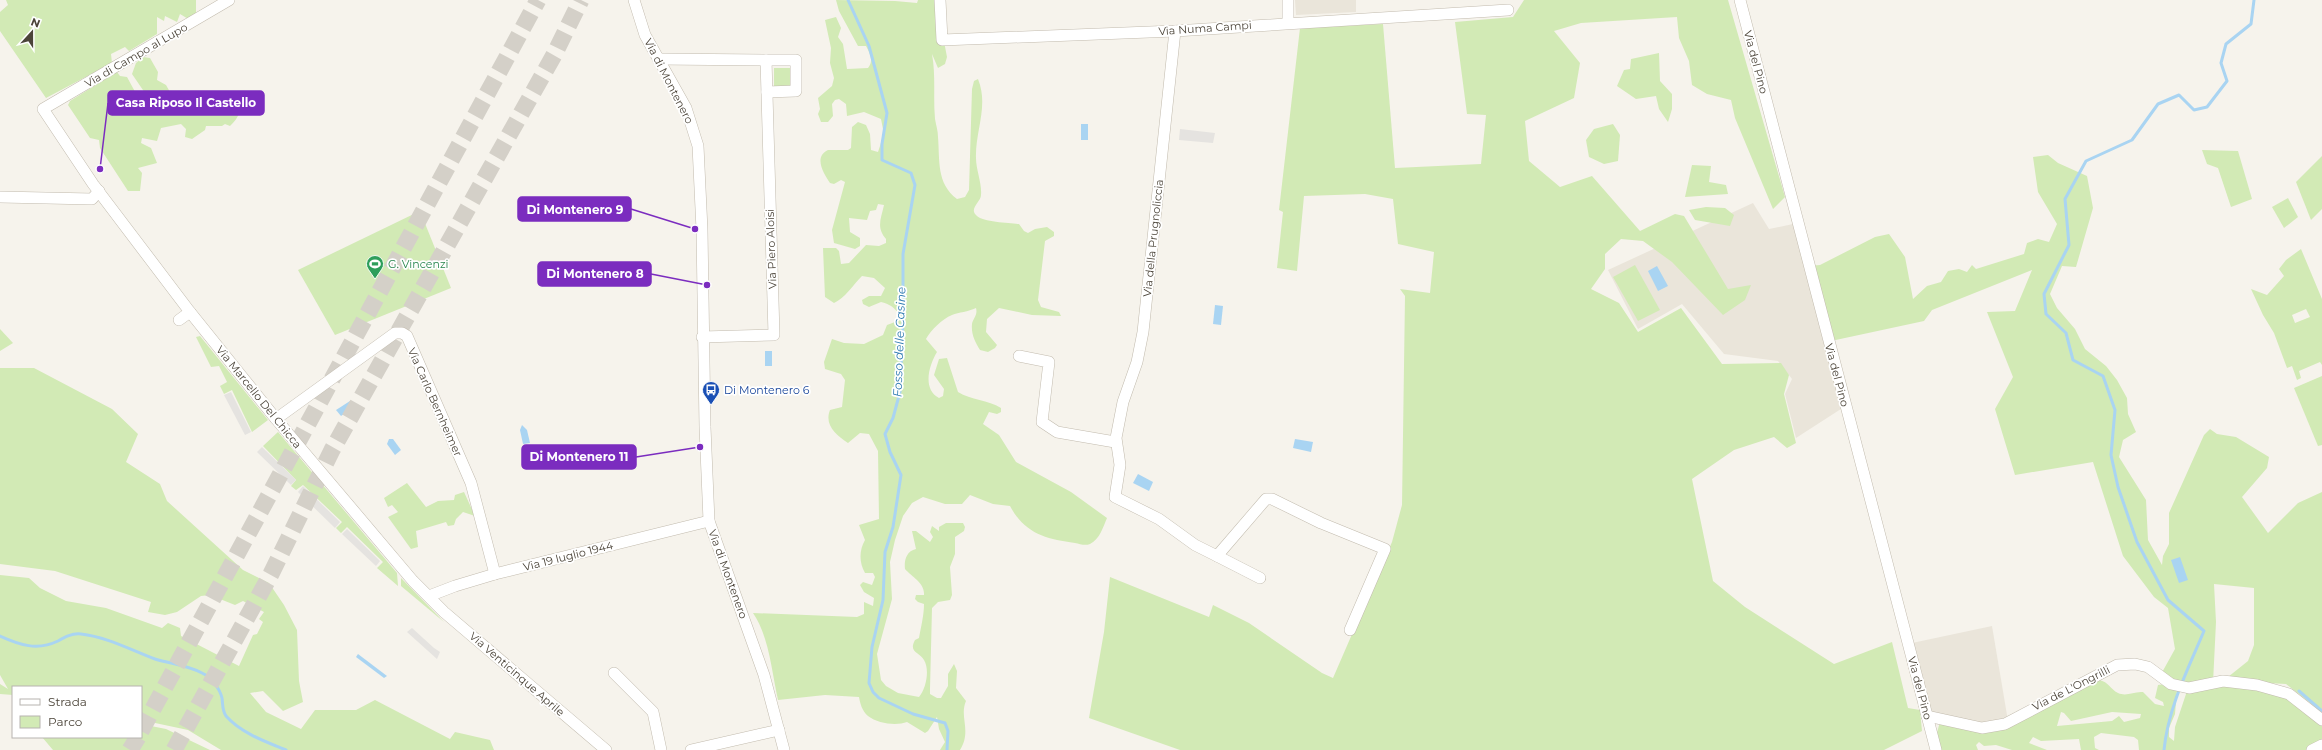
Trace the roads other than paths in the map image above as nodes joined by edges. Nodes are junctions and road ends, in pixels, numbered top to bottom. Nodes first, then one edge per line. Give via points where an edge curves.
1 (229, 0) edge
2 (634, 0) edge
3 (940, 0) edge
4 (1288, 0) edge
5 (1740, 0) edge
6 (1508, 10) dead end
7 (1288, 23) junction
8 (1175, 31) junction
9 (658, 59) junction
10 (766, 60) junction
11 (766, 92) junction
12 (43, 109) joint
13 (99, 191) junction
14 (0, 197) edge
15 (190, 312) junction
16 (179, 320) dead end
17 (702, 337) junction
18 (1019, 356) dead end
19 (276, 419) junction
20 (1115, 442) junction
21 (709, 521) junction
22 (1217, 556) junction
23 (495, 574) junction
24 (1260, 578) dead end
25 (429, 596) junction
26 (1350, 630) dead end
27 (614, 673) dead end
28 (1927, 716) junction
29 (2322, 720) edge
30 (779, 730) junction
31 (2322, 744) edge
32 (606, 750) edge
33 (661, 750) edge
34 (691, 750) edge
35 (784, 750) edge
36 (1936, 750) edge
37 (2312, 750) edge

1 - 12 street, Via di Campo al Lupo
2 - 9 street, Via di Montenero via 640,22
3 - 8 street, Via Numa Campi via 942,40
4 - 7 street
5 - 28 street, Via del Pino
6 - 7 street, Via Numa Campi
7 - 8 street, Via Numa Campi
8 - 20 street, Via della Prugnoliccia via 1143,332 1137,362 1123,402
9 - 10 street
9 - 17 street, Via di Montenero via 686,108 698,146 702,230
10 - 11 street, Via Piero Aloisi
10 - 11 street via 796,60 796,91
11 - 17 street, Via Piero Aloisi via 774,335
12 - 13 street, Via Marcello Del Chicca
13 - 14 street via 92,199
13 - 15 street, Via Marcello Del Chicca
15 - 16 street
15 - 19 street, Via Marcello Del Chicca
17 - 21 street, Via di Montenero
18 - 20 street via 1049,362 1042,422 1056,432
19 - 23 street, Via Carlo Bernheimer via 395,333 407,336 471,483
19 - 25 street, Via Marcello Del Chicca via 413,581
20 - 22 street, Via della Prugnoliccia via 1120,465 1115,497 1159,519 1195,545
21 - 23 street, Via 19 luglio 1944
21 - 30 street, Via di Montenero via 764,675
22 - 24 street, Via della Prugnoliccia
22 - 26 street via 1266,499 1272,498 1321,523 1385,549
23 - 25 street, Via 19 luglio 1944
25 - 32 street, Via Venticinque Aprile
27 - 33 street via 653,712
28 - 29 street, Via de L'Ongrilli via 1982,728 2005,724 2117,665 2135,664 2148,667 2171,684 2189,688 2223,681 2257,685 2289,694
28 - 36 street, Via del Pino
30 - 34 street
30 - 35 street, Via di Montenero
31 - 37 street

